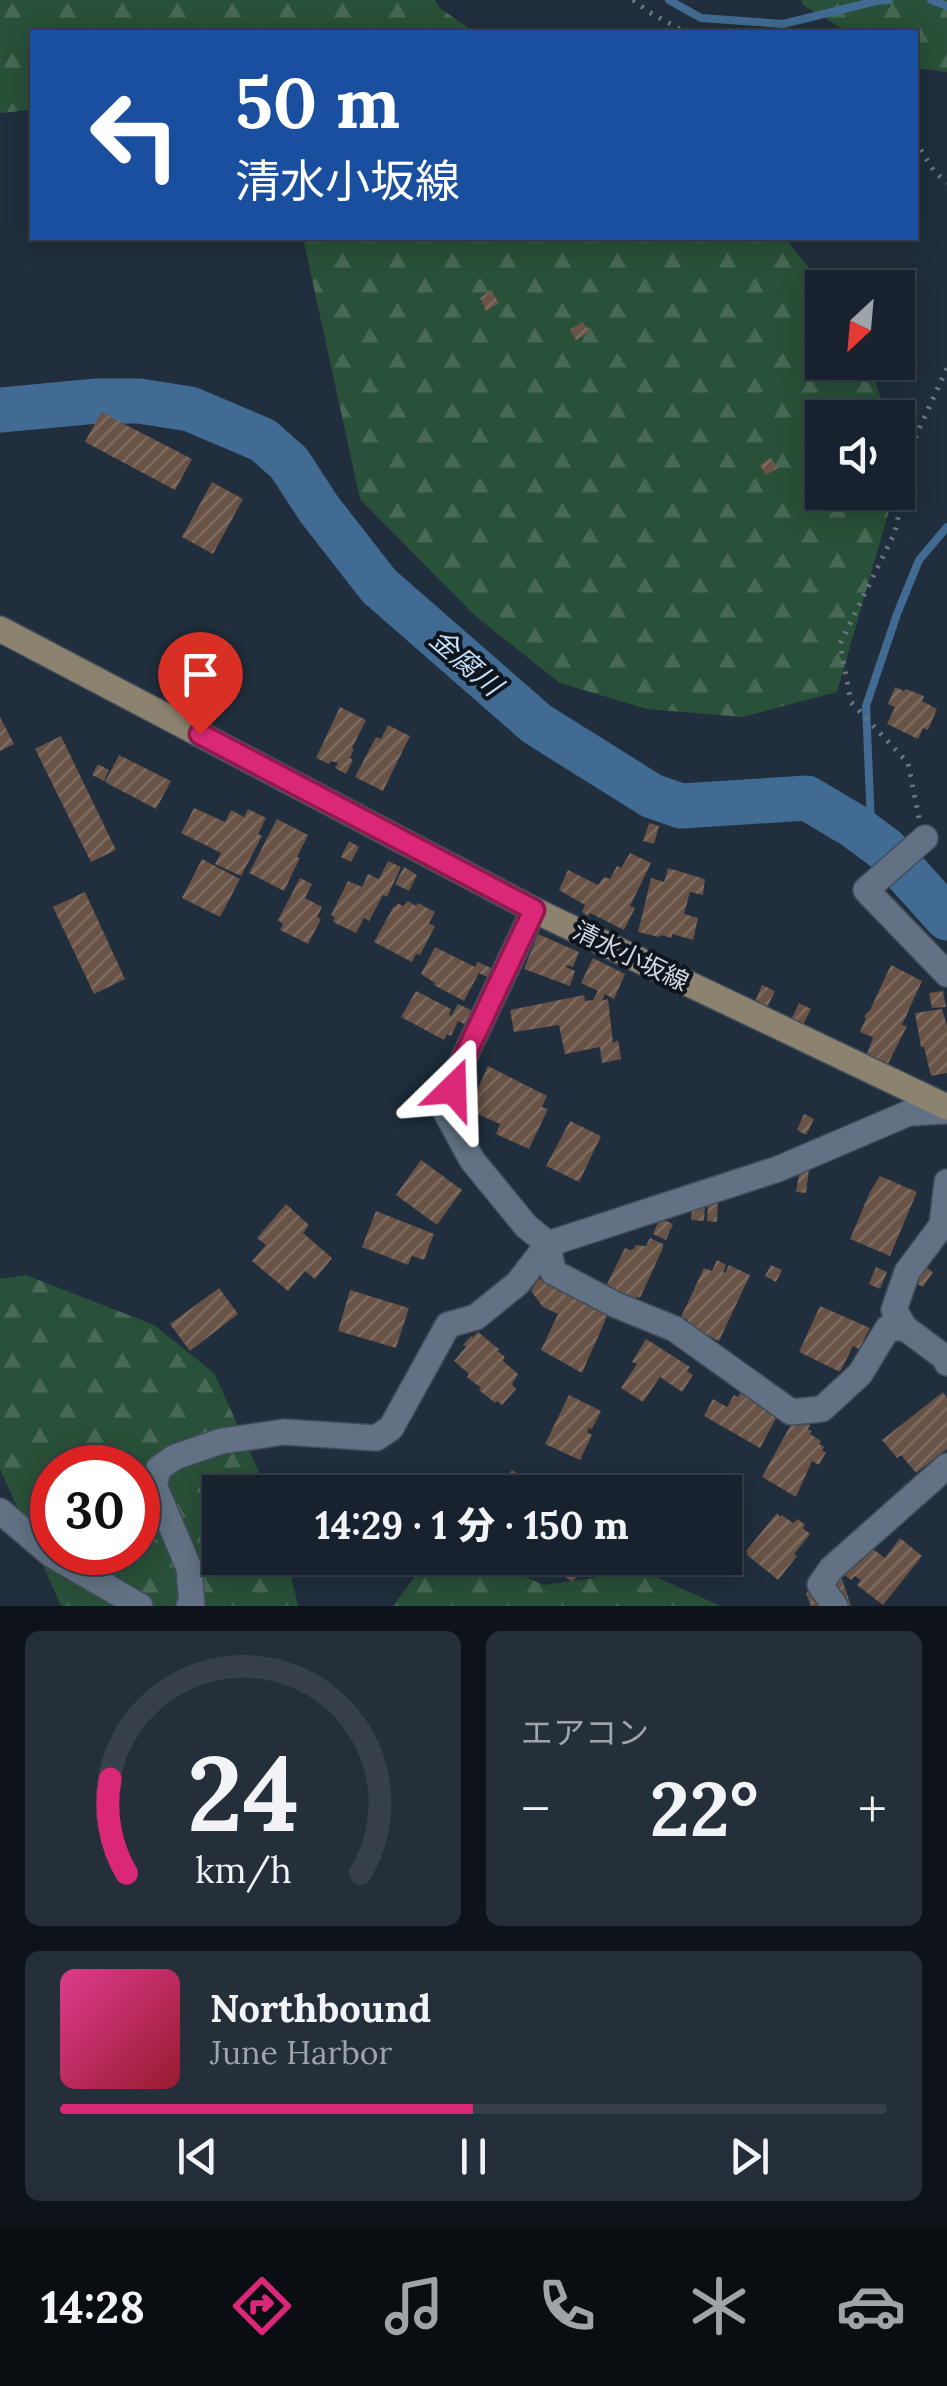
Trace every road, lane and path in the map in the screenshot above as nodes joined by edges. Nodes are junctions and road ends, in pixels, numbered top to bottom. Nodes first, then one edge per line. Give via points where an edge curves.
1 (633, 0) edge
2 (682, 30) edge
3 (918, 145) edge
4 (947, 183) edge
5 (947, 368) edge
6 (0, 629) edge
7 (925, 838) joint
8 (534, 910) junction
9 (947, 974) edge
10 (947, 1110) edge
11 (947, 1182) edge
12 (548, 1244) junction
13 (906, 1328) junction
14 (947, 1363) edge
15 (947, 1466) edge
16 (0, 1511) edge
17 (140, 1606) edge
18 (190, 1606) edge
19 (835, 1606) edge

1 - 2 path
3 - 4 path
5 - 7 path via 915,438 895,532 840,644 851,702 908,762
6 - 8 main road, 清水小坂線
7 - 9 street via 866,890
8 - 10 main road, 清水小坂線
8 - 12 street via 460,1066 446,1112 472,1160
10 - 12 street via 909,1113 778,1168
11 - 13 street via 942,1225 907,1272 894,1310
12 - 13 street via 553,1272 675,1328 791,1412 822,1409 860,1374 888,1328
12 - 18 street via 518,1283 476,1317 448,1325 391,1428 376,1438 269,1434 222,1441 159,1468 154,1485 190,1568
13 - 14 street
15 - 19 street via 831,1569 820,1585
16 - 17 street via 52,1554

